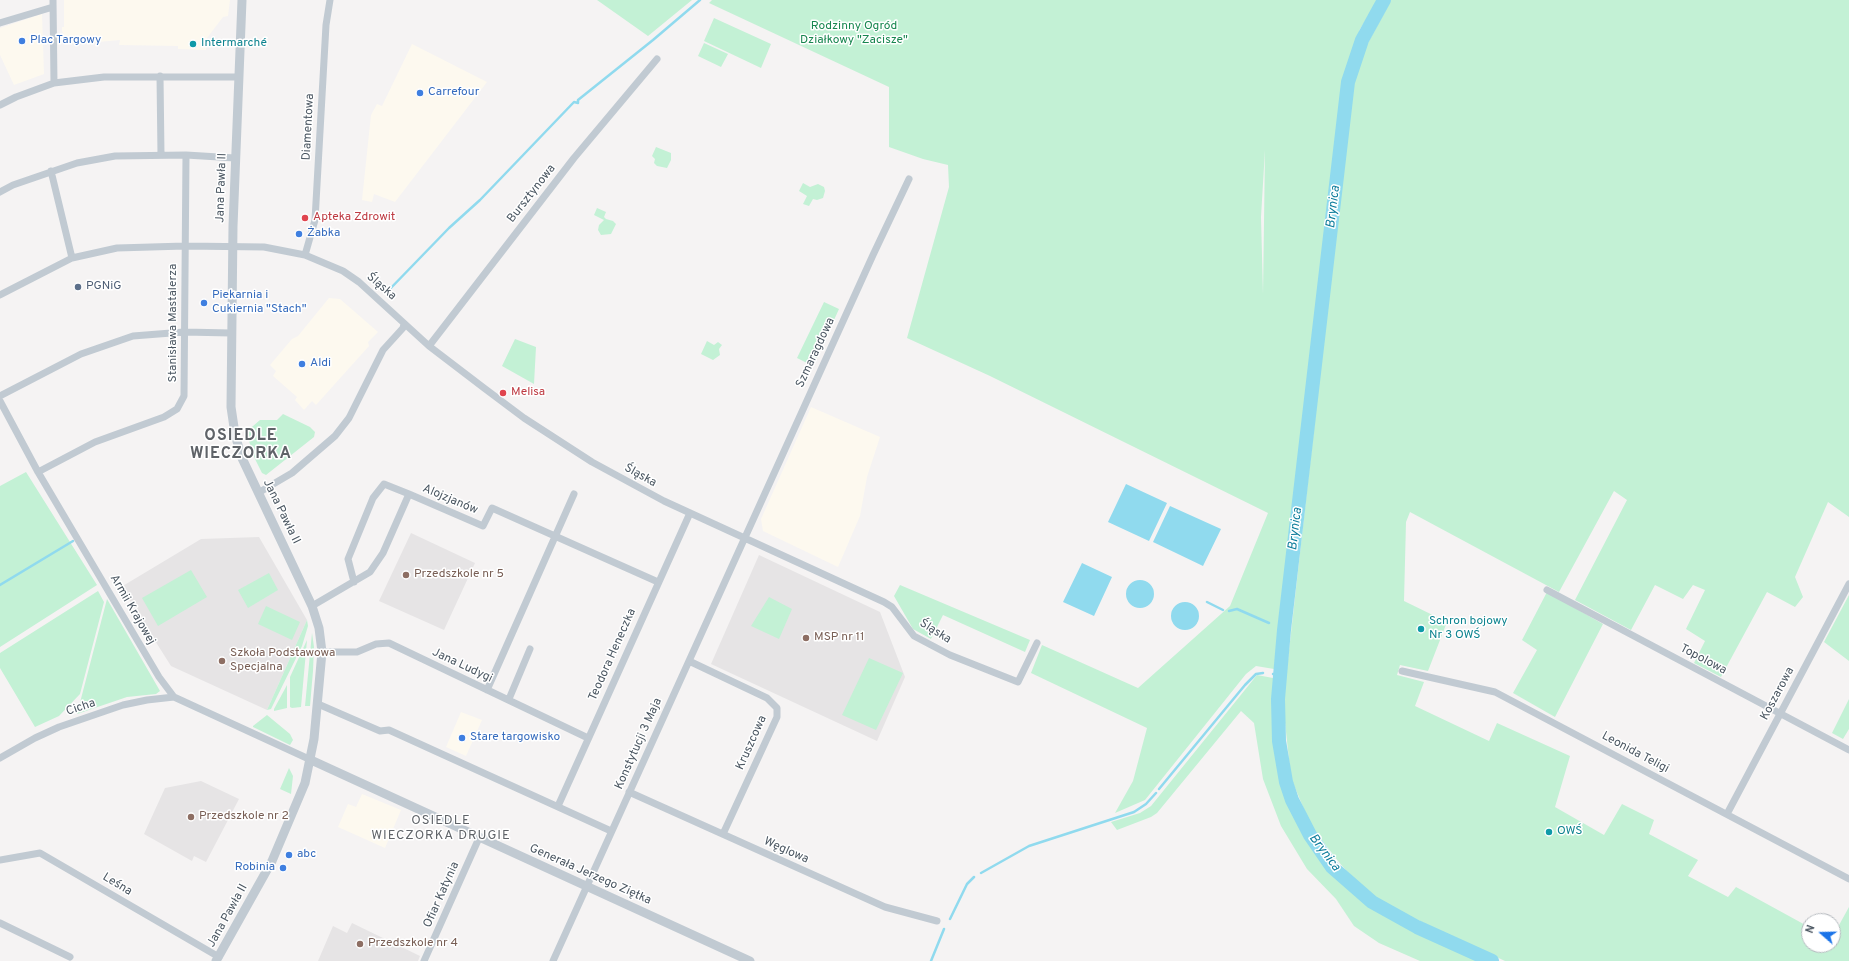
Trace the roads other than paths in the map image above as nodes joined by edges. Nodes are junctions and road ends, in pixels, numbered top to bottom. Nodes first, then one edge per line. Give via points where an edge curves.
1 (242, 0) edge
2 (330, 0) edge
3 (53, 3) edge
4 (0, 23) edge
5 (657, 59) dead end
6 (160, 76) junction
7 (239, 77) junction
8 (54, 84) junction
9 (0, 105) edge
10 (161, 155) junction
11 (186, 155) junction
12 (236, 158) junction
13 (51, 171) junction
14 (909, 179) dead end
15 (0, 192) edge
16 (185, 246) junction
17 (232, 247) junction
18 (305, 255) junction
19 (72, 258) junction
20 (0, 295) edge
21 (404, 324) junction
22 (184, 332) junction
23 (231, 333) junction
24 (429, 346) junction
25 (0, 396) edge
26 (0, 401) edge
27 (38, 472) junction
28 (258, 493) junction
29 (409, 494) junction
30 (574, 494) dead end
31 (690, 513) junction
32 (554, 536) junction
33 (745, 537) junction
34 (354, 582) junction
35 (658, 582) junction
36 (1849, 584) edge
37 (1547, 590) dead end
38 (312, 606) junction
39 (1037, 643) dead end
40 (530, 649) dead end
41 (322, 652) junction
42 (689, 661) junction
43 (1402, 671) dead end
44 (487, 690) junction
45 (174, 698) junction
46 (509, 699) junction
47 (318, 704) junction
48 (1781, 713) junction
49 (588, 738) junction
50 (1849, 750) edge
51 (0, 758) edge
52 (311, 760) junction
53 (630, 792) junction
54 (558, 806) junction
55 (1727, 814) junction
56 (611, 831) junction
57 (723, 834) junction
58 (479, 838) junction
59 (0, 860) edge
60 (1849, 879) edge
61 (586, 886) junction
62 (937, 921) dead end
63 (0, 923) edge
64 (70, 957) dead end
65 (218, 959) edge
66 (424, 961) edge
67 (553, 961) edge
68 (750, 961) edge

1 - 7 street, Jana Pawła II
2 - 18 street, Diamentowa via 326,25 315,220
3 - 4 street
3 - 8 street
5 - 24 street, Bursztynowa via 574,158
6 - 7 street
6 - 8 street via 104,77
6 - 10 street
7 - 12 street, Jana Pawła II
8 - 9 street
10 - 11 street
10 - 13 street via 115,156
11 - 12 street
11 - 16 street, Stanisława Mastalerza
12 - 17 street, Jana Pawła II
13 - 15 street
13 - 19 street
14 - 33 street, Szmaragdowa
16 - 17 street, Śląska
16 - 19 street, Śląska via 117,248
16 - 22 street, Stanisława Mastalerza
17 - 18 street, Śląska via 264,247
17 - 23 street, Jana Pawła II
18 - 21 street, Śląska via 343,271 359,282
19 - 20 street, Śląska
21 - 24 street, Śląska
21 - 28 street via 377,362 348,418 335,436 292,473
22 - 23 street
22 - 25 street via 133,336 81,354
22 - 27 street, Stanisława Mastalerza via 184,396 177,409 164,417 95,442
23 - 28 street, Jana Pawła II via 231,407 235,434
24 - 31 street, Śląska via 524,418 592,462
26 - 27 street, Armii Krajowej
27 - 45 street, Armii Krajowej via 159,677
28 - 38 street, Jana Pawła II
29 - 32 street, Alojzjanów via 483,526 492,508
29 - 34 street, Alojzjanów via 377,564
29 - 34 street via 384,484 373,498 348,559
30 - 32 street
31 - 33 street, Śląska
31 - 35 street, Teodora Heneczka
32 - 35 street, Alojzjanów
32 - 44 street
33 - 39 street, Śląska via 875,597 892,607 914,636 950,655 1018,682
33 - 42 street, Konstytucji 3 Maja
34 - 38 street, Alojzjanów
35 - 49 street, Teodora Heneczka
36 - 48 street, Koszarowa
37 - 48 street, Topolowa
38 - 41 street, Jana Pawła II via 319,628
40 - 46 street
41 - 44 street, Jana Ludygi via 357,652 376,644 389,643
41 - 47 street, Jana Pawła II
42 - 53 street, Konstytucji 3 Maja
42 - 57 street, Kruszcowa via 767,698 777,708 777,717
43 - 55 street, Leonida Teligi via 1495,692
44 - 46 street, Jana Ludygi
45 - 51 street, Cicha via 123,705 62,726
45 - 52 street
46 - 49 street, Jana Ludygi
47 - 52 street, Jana Pawła II
47 - 54 street via 380,731 389,730
48 - 50 street, Topolowa
48 - 55 street, Koszarowa
49 - 54 street, Teodora Heneczka
52 - 58 street, Generała Jerzego Ziętka
52 - 65 street, Jana Pawła II via 305,782 272,861
53 - 56 street, Konstytucji 3 Maja
53 - 57 street, Węglowa
54 - 56 street
55 - 60 street, Leonida Teligi
56 - 61 street, Konstytucji 3 Maja
57 - 62 street, Węglowa via 885,907
58 - 61 street, Generała Jerzego Ziętka
58 - 66 street, Ofiar Katynia
59 - 65 street, Leśna via 40,853
61 - 67 street, Konstytucji 3 Maja
61 - 68 street, Generała Jerzego Ziętka
63 - 64 street

